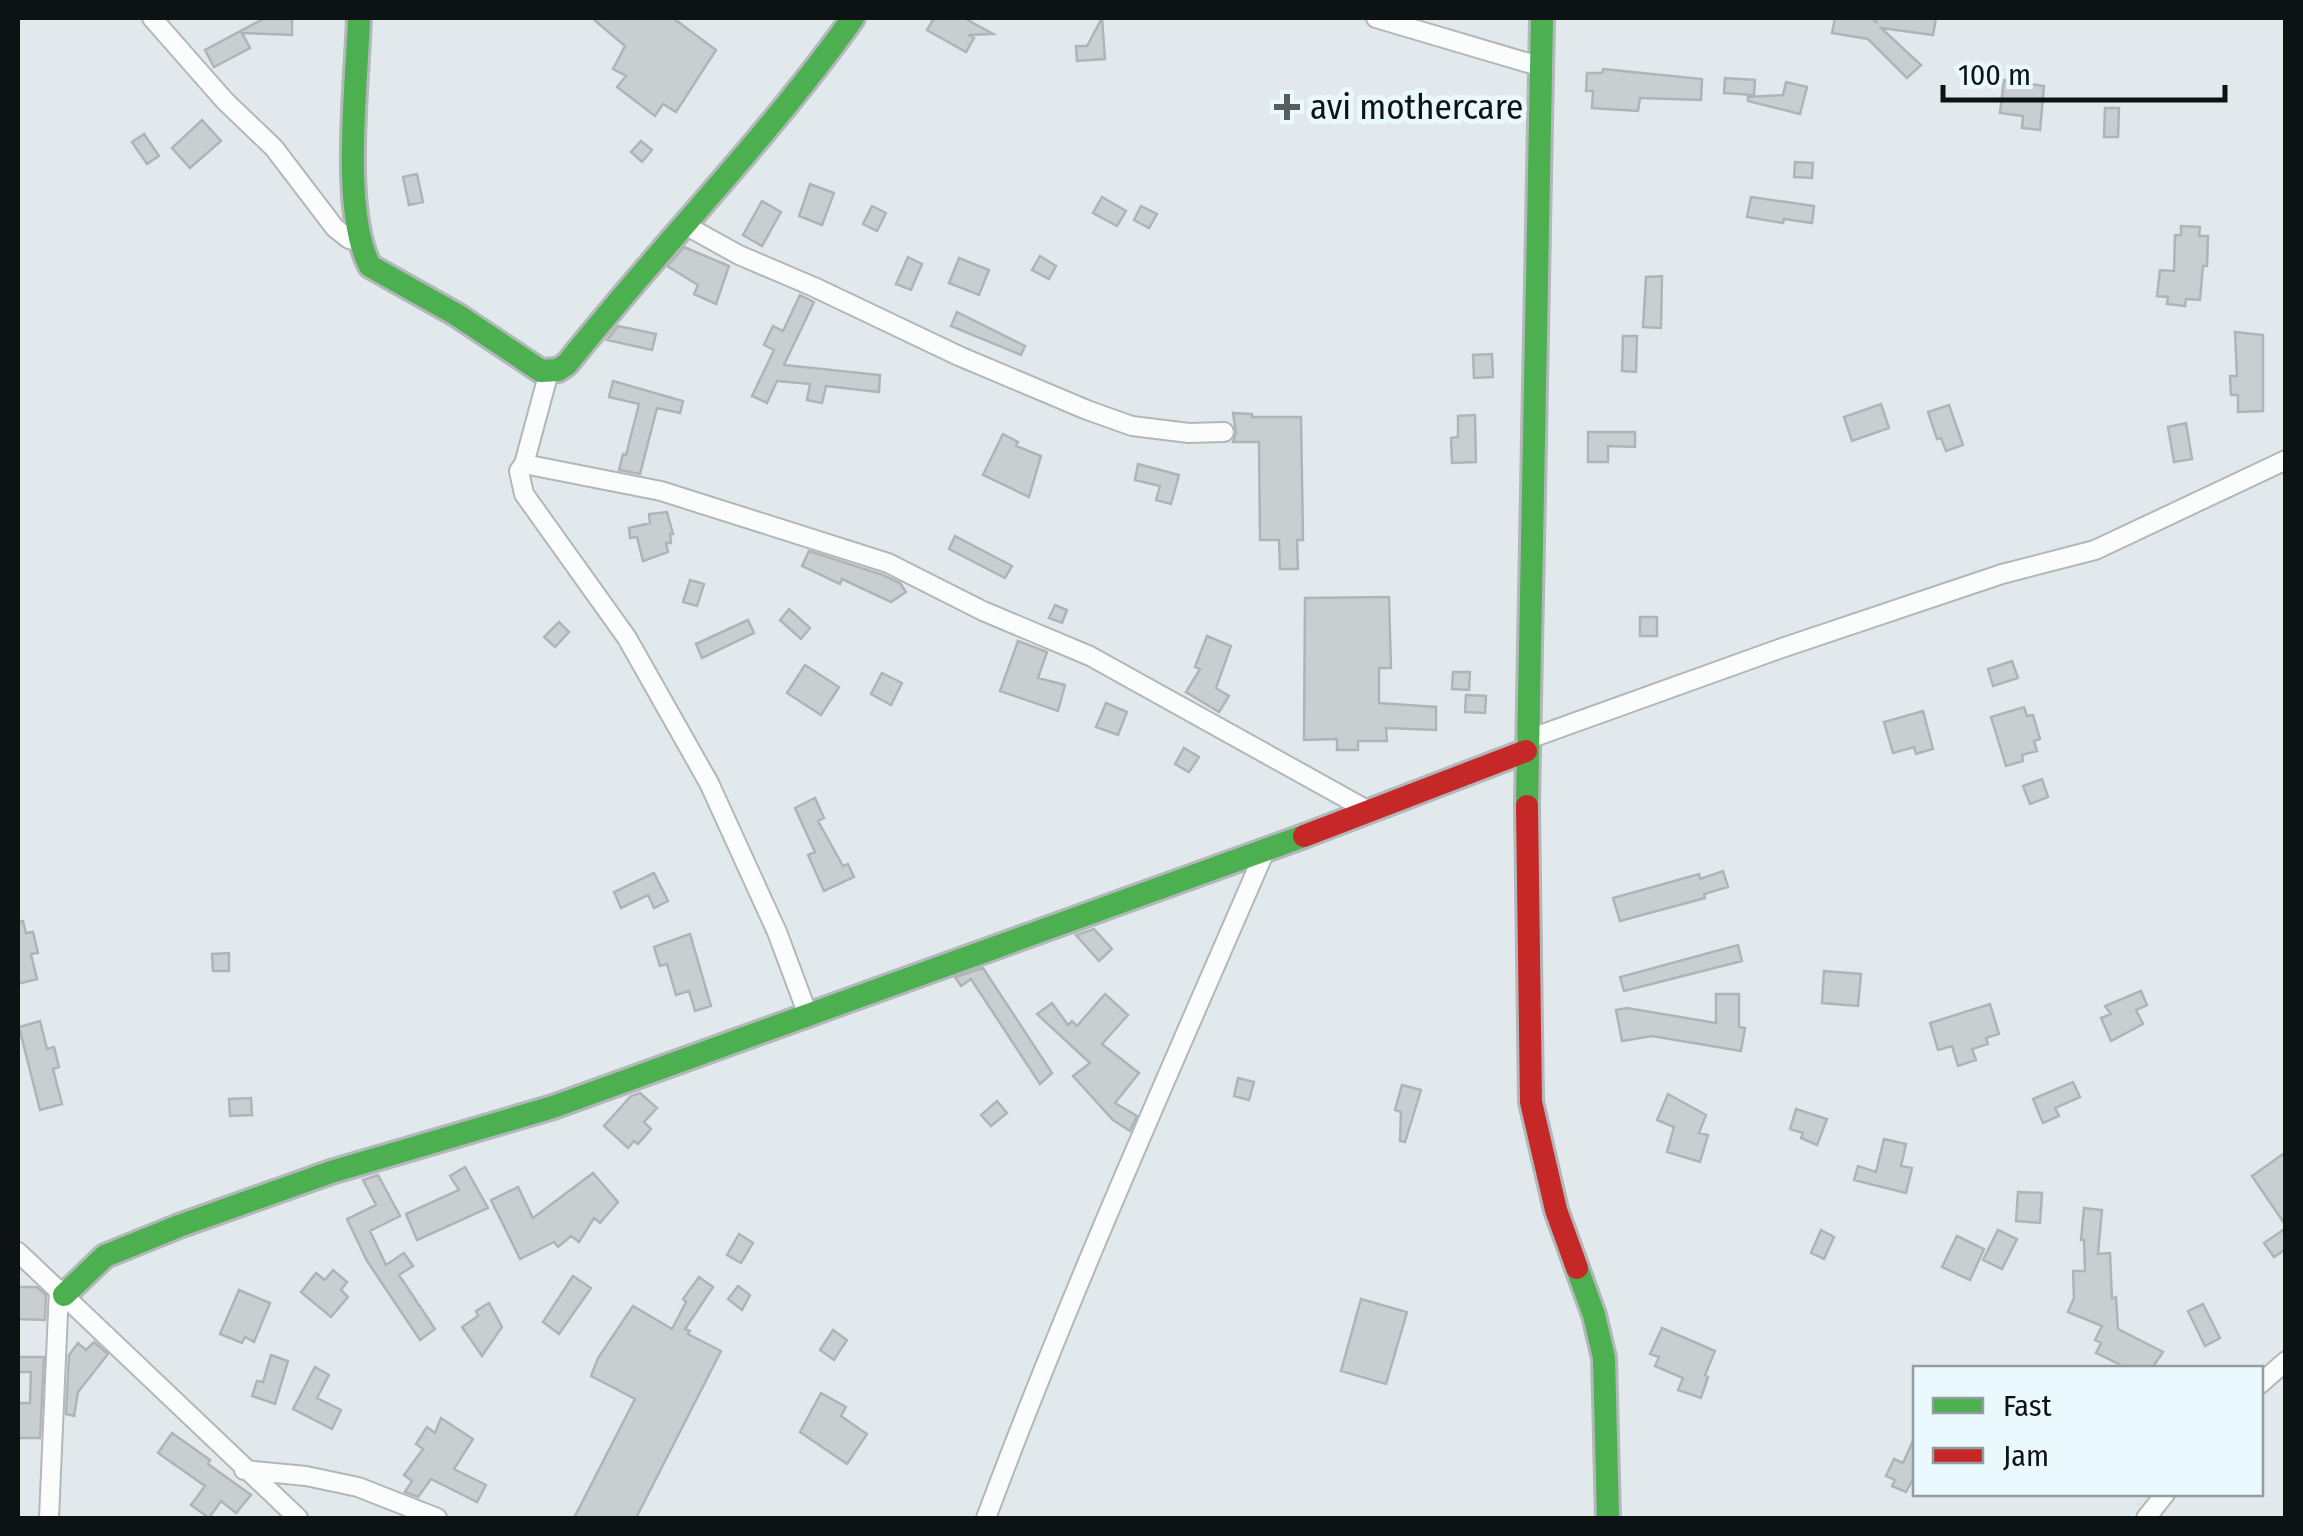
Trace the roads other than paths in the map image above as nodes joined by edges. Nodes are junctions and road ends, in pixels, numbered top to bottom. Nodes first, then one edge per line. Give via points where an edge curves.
1 (152, 18) edge
2 (359, 18) edge
3 (853, 18) edge
4 (1376, 18) edge
5 (1542, 18) edge
6 (1542, 68) junction
7 (685, 225) junction
8 (360, 242) junction
9 (549, 372) junction
10 (1224, 432) dead end
11 (2286, 460) edge
12 (524, 464) junction
13 (1526, 746) junction
14 (1370, 812) junction
15 (1265, 851) junction
16 (808, 1015) junction
17 (18, 1252) edge
18 (62, 1292) junction
19 (2286, 1360) edge
20 (2263, 1381) edge
21 (244, 1470) junction
22 (2163, 1496) edge
23 (49, 1518) edge
24 (298, 1518) edge
25 (437, 1518) edge
26 (986, 1518) edge
27 (1608, 1518) edge
28 (2146, 1518) edge

1 - 8 street via 274,148 335,228
2 - 8 street via 353,202
3 - 7 street
4 - 6 street
5 - 6 street
6 - 13 street
7 - 9 street via 567,364
7 - 10 street via 739,256 1059,399 1132,426
8 - 9 street via 370,266
9 - 12 street
11 - 13 street via 2095,550 1778,648
12 - 14 street via 661,491 888,563 1090,656
12 - 16 street via 524,494 627,638 709,783
13 - 14 street
13 - 27 street via 1532,1102 1552,1195 1604,1358
14 - 15 street
15 - 16 street
15 - 26 street via 1066,1309
16 - 18 street via 553,1107 331,1172 179,1226 105,1256
17 - 18 street
18 - 21 street
18 - 23 street
19 - 20 street
21 - 24 street
21 - 25 street via 358,1487
22 - 28 street

